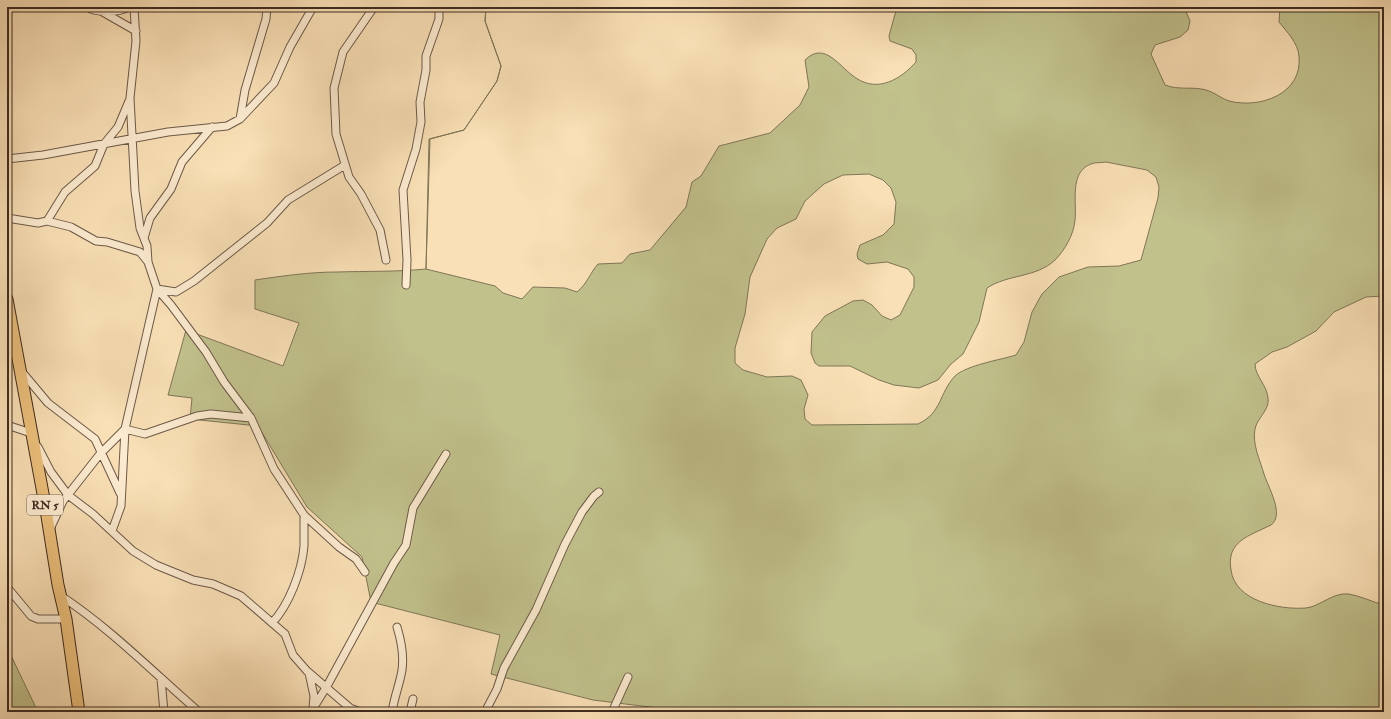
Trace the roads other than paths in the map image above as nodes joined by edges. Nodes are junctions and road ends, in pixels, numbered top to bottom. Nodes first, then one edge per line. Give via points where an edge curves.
1 (88, 7) edge
2 (128, 7) edge
3 (134, 7) edge
4 (267, 7) edge
5 (313, 7) edge
6 (374, 7) edge
7 (440, 7) edge
8 (100, 11) junction
9 (136, 31) junction
10 (130, 98) junction
11 (240, 119) junction
12 (212, 127) junction
13 (131, 139) junction
14 (104, 144) junction
15 (7, 159) edge
16 (345, 165) junction
17 (7, 218) edge
18 (47, 221) junction
19 (144, 239) junction
20 (386, 260) dead end
21 (148, 262) junction
22 (406, 285) dead end
23 (157, 289) junction
24 (7, 299) edge
25 (11, 348) edge
26 (19, 368) junction
27 (251, 418) junction
28 (7, 425) edge
29 (125, 429) junction
30 (31, 433) junction
31 (102, 452) junction
32 (446, 454) dead end
33 (599, 492) dead end
34 (68, 495) junction
35 (121, 495) junction
36 (304, 515) junction
37 (112, 531) junction
38 (49, 532) junction
39 (365, 572) dead end
40 (7, 587) edge
41 (61, 596) junction
42 (66, 619) junction
43 (272, 623) junction
44 (397, 627) dead end
45 (309, 673) junction
46 (628, 678) dead end
47 (161, 679) junction
48 (327, 686) junction
49 (413, 699) dead end
50 (312, 710) edge
51 (79, 712) edge
52 (164, 712) edge
53 (199, 712) edge
54 (360, 712) edge
55 (392, 712) edge
56 (410, 712) edge
57 (485, 712) edge
58 (612, 712) edge

1 - 8 street
2 - 8 street via 124,10
3 - 9 street
4 - 11 street
5 - 11 street via 290,47 274,83
6 - 16 street via 343,52 334,88 336,134
7 - 22 street via 439,18 426,56 420,102 421,122 416,149 402,190 407,260
8 - 9 street
9 - 10 street
10 - 13 street
10 - 14 street via 118,127
11 - 12 street via 227,126
12 - 13 street
12 - 19 street via 182,162 170,189 150,218
13 - 14 street
13 - 19 street via 134,192
14 - 15 street
14 - 18 street via 95,166 65,192
16 - 20 street via 349,177 380,230
16 - 23 street via 288,200 267,222 194,281 176,292
17 - 18 street via 38,223
18 - 21 street via 71,227 96,241 140,252
19 - 21 street
21 - 23 street
23 - 27 street via 206,352 224,382
23 - 29 street
24 - 25 main road, RN 5
25 - 26 main road, RN 5
26 - 30 main road, RN 5
26 - 31 street via 48,403 95,439
27 - 29 street via 211,414 197,416 145,434
27 - 36 street via 274,469
28 - 30 street
29 - 31 street
29 - 35 street
30 - 34 street via 51,472
30 - 38 main road, RN 5
31 - 34 street
31 - 35 street
32 - 48 street via 414,508 406,545
33 - 57 street via 582,512 565,544 536,610 504,668
34 - 37 street
34 - 38 street via 62,501
35 - 37 street via 121,506
36 - 39 street via 356,559
36 - 43 street via 304,548 294,589 280,615
37 - 43 street via 133,551 156,565 241,596
38 - 41 main road, RN 5
40 - 42 street via 30,616 38,619
41 - 42 main road, RN 5
41 - 47 street via 81,609
42 - 51 main road, RN 5
43 - 45 street via 285,634 293,655
44 - 55 street via 402,652 402,670
45 - 48 street
45 - 50 street via 314,696
46 - 58 street
47 - 52 street
47 - 53 street
48 - 50 street
48 - 54 street via 350,708
49 - 56 street

